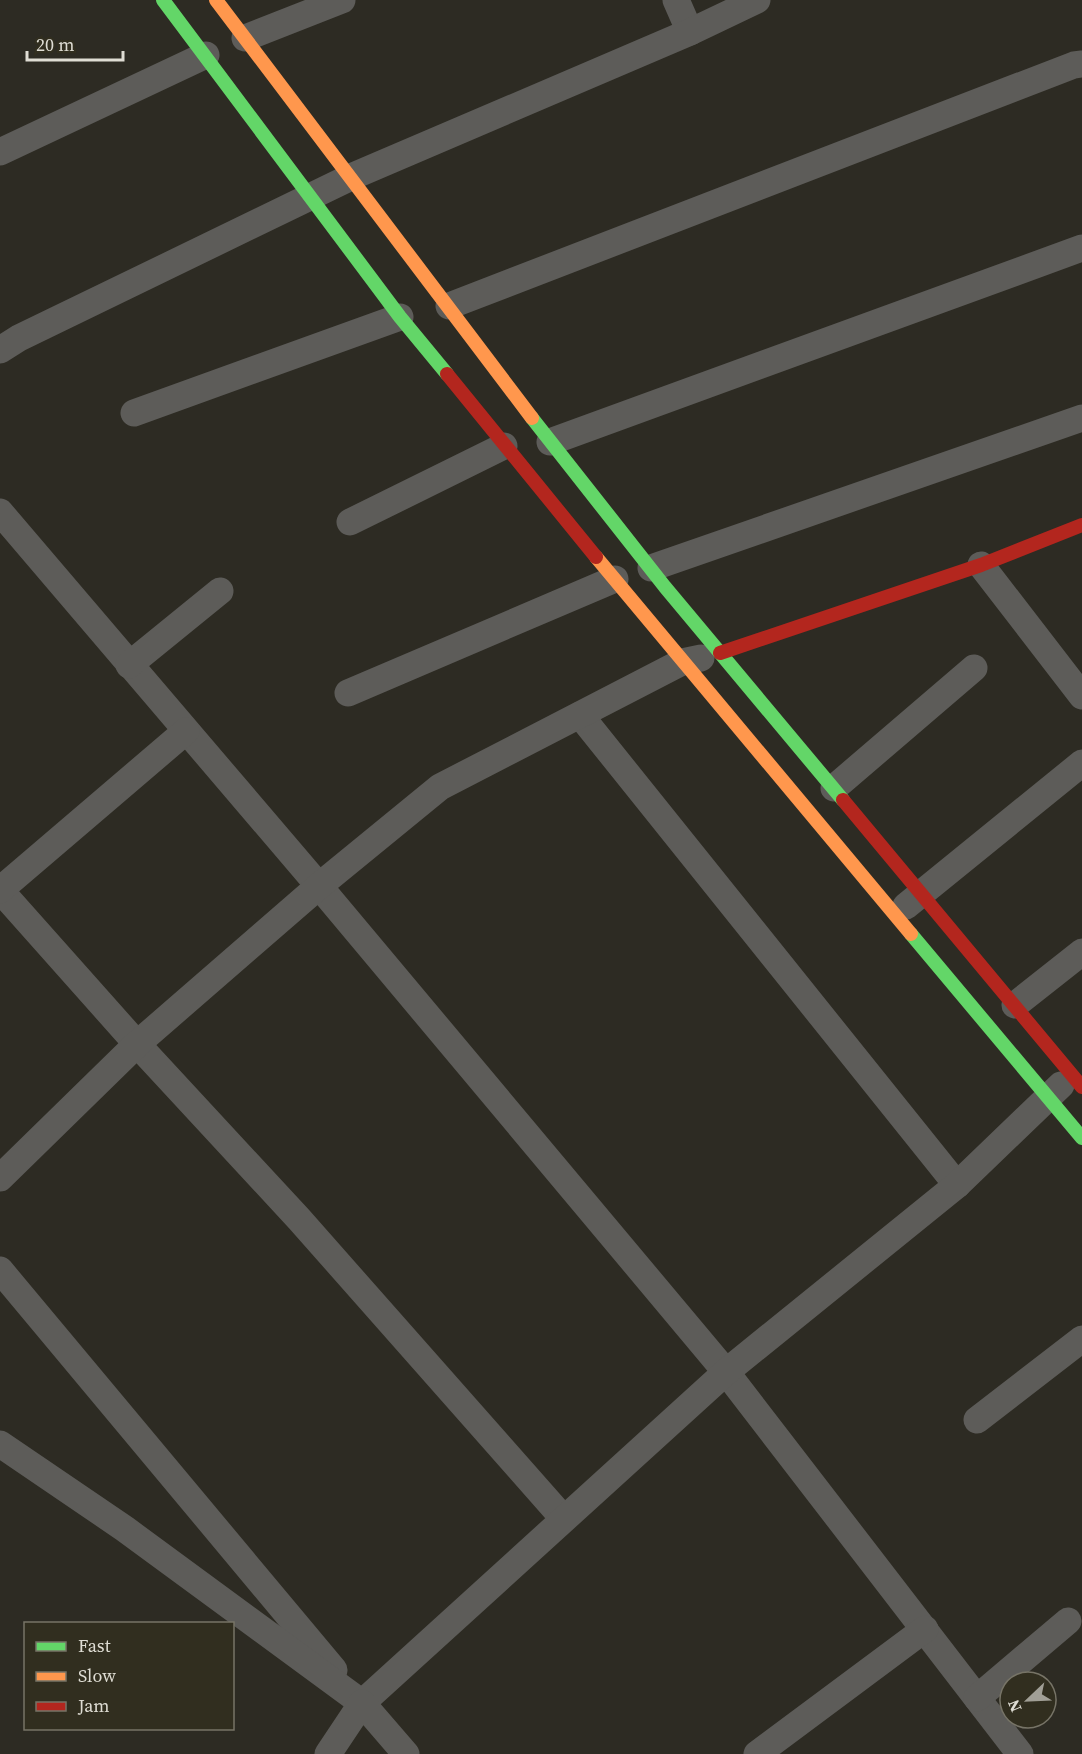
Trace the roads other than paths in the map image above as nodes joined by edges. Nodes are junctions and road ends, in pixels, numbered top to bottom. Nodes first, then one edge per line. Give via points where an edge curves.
1 (163, 0) edge
2 (216, 0) edge
3 (342, 0) edge
4 (676, 0) edge
5 (756, 0) edge
6 (690, 32) junction
7 (245, 39) junction
8 (206, 55) junction
9 (1082, 64) edge
10 (0, 152) edge
11 (351, 177) junction
12 (312, 196) junction
13 (1082, 248) edge
14 (449, 306) junction
15 (400, 317) junction
16 (0, 350) edge
17 (134, 413) dead end
18 (1082, 418) edge
19 (550, 442) junction
20 (504, 446) junction
21 (0, 512) edge
22 (350, 522) dead end
23 (1080, 529) edge
24 (981, 566) junction
25 (651, 568) junction
26 (615, 579) junction
27 (220, 591) dead end
28 (720, 652) junction
29 (682, 663) junction
30 (129, 665) junction
31 (974, 668) dead end
32 (348, 693) dead end
33 (1082, 696) edge
34 (580, 715) junction
35 (186, 731) junction
36 (1082, 763) edge
37 (834, 788) junction
38 (320, 886) junction
39 (0, 890) edge
40 (921, 892) junction
41 (896, 915) junction
42 (1082, 952) edge
43 (1015, 1005) junction
44 (137, 1044) junction
45 (1077, 1081) edge
46 (1050, 1097) junction
47 (1082, 1138) edge
48 (0, 1178) edge
49 (957, 1185) junction
50 (0, 1270) edge
51 (1082, 1339) edge
52 (726, 1372) junction
53 (977, 1420) dead end
54 (0, 1444) edge
55 (563, 1518) junction
56 (1068, 1621) dead end
57 (925, 1629) junction
58 (977, 1698) junction
59 (362, 1703) junction
60 (328, 1754) edge
61 (406, 1754) edge
62 (757, 1754) edge
63 (1020, 1754) edge

1 - 8 street
2 - 7 street
3 - 7 street
4 - 6 street
5 - 6 street
6 - 11 street
7 - 11 street
8 - 10 street
8 - 12 street
9 - 14 street
11 - 12 street
11 - 14 street
12 - 15 street
12 - 16 street
13 - 19 street
14 - 19 street
15 - 17 street
15 - 20 street
18 - 25 street
19 - 25 street
20 - 22 street
20 - 26 street
21 - 30 street
23 - 24 street
24 - 28 street
24 - 33 street
25 - 28 street
26 - 29 street
26 - 32 street
27 - 30 street
28 - 29 street
28 - 37 street
29 - 34 street
29 - 41 street
30 - 35 street
31 - 37 street
34 - 38 street via 440,787
34 - 49 street
35 - 38 street
35 - 39 street
36 - 40 street
37 - 40 street
38 - 44 street
38 - 52 street
39 - 44 street
40 - 41 street
40 - 43 street
41 - 46 street
42 - 43 street
43 - 45 street
44 - 48 street
44 - 55 street via 299,1219
45 - 46 street
46 - 47 street
46 - 49 street
49 - 52 street
50 - 59 street
51 - 53 street
52 - 55 street
52 - 57 street
54 - 59 street via 125,1529
55 - 59 street
56 - 58 street
57 - 58 street
57 - 62 street
58 - 63 street
59 - 60 street
59 - 61 street

